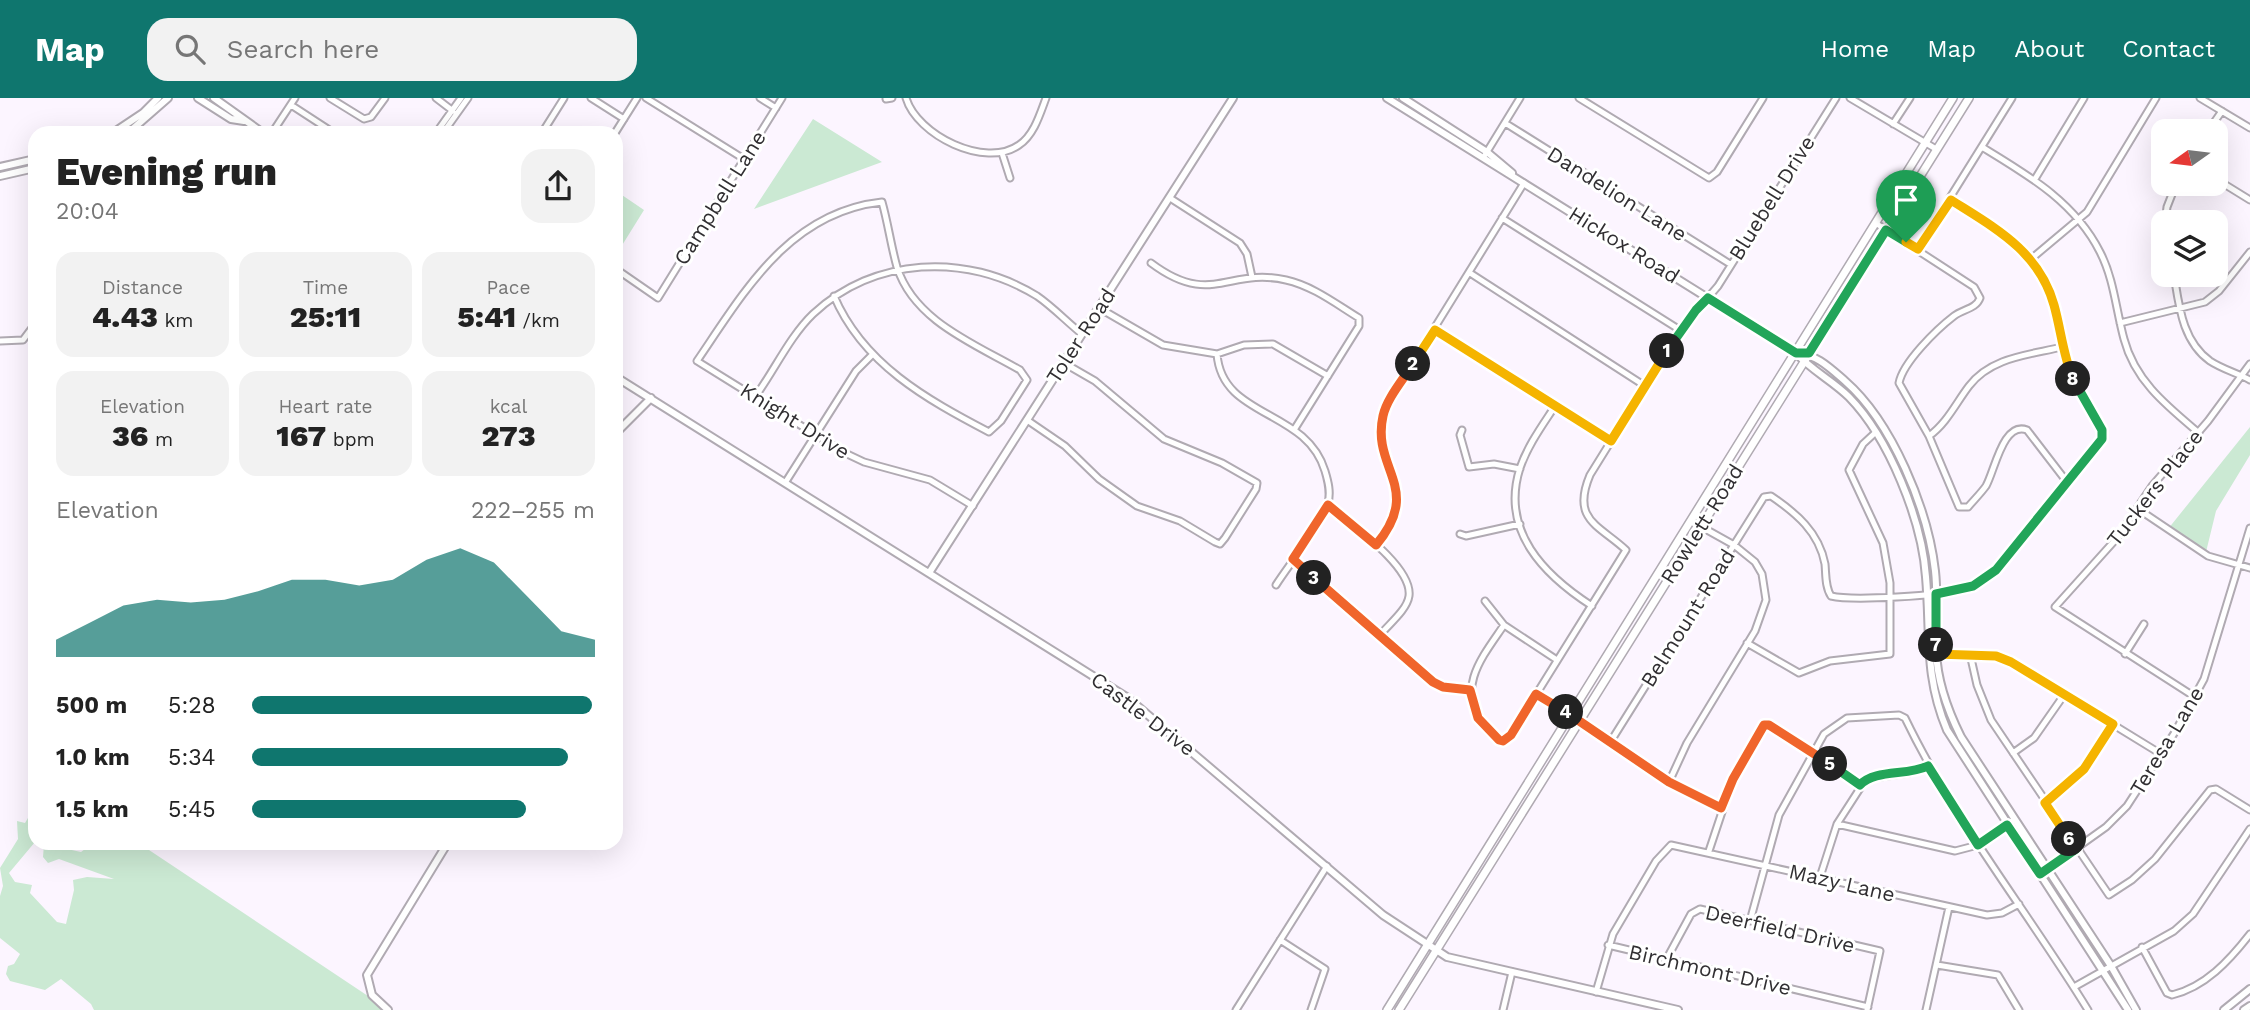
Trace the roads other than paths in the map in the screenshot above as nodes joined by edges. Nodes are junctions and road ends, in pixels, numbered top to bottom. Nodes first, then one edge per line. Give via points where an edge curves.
1 (158, 98) edge
2 (168, 98) edge
3 (198, 98) edge
4 (214, 98) edge
5 (295, 98) edge
6 (330, 98) edge
7 (384, 98) edge
8 (436, 98) edge
9 (461, 98) edge
10 (468, 98) edge
11 (564, 98) edge
12 (591, 98) edge
13 (637, 98) edge
14 (646, 98) edge
15 (760, 98) edge
16 (782, 98) edge
17 (906, 98) edge
18 (1046, 98) edge
19 (1233, 98) edge
20 (1403, 98) edge
21 (1520, 98) edge
22 (1579, 98) edge
23 (1763, 98) edge
24 (1836, 98) edge
25 (1850, 98) edge
26 (1909, 98) edge
27 (1954, 98) edge
28 (1969, 98) edge
29 (2012, 98) edge
30 (2084, 98) edge
31 (2156, 98) edge
32 (2200, 98) edge
33 (1388, 99) edge
34 (291, 105) junction
35 (776, 108) junction
36 (2222, 111) junction
37 (455, 112) junction
38 (624, 119) junction
39 (2216, 119) edge
40 (1436, 120) junction
41 (244, 121) junction
42 (1505, 123) junction
43 (1894, 124) junction
44 (123, 126) edge
45 (136, 126) edge
46 (252, 126) edge
47 (277, 126) edge
48 (323, 126) edge
49 (442, 126) edge
50 (447, 126) edge
51 (546, 126) edge
52 (620, 126) edge
53 (2250, 128) edge
54 (1925, 143) junction
55 (1982, 147) junction
56 (1936, 149) junction
57 (1487, 152) junction
58 (1002, 153) junction
59 (744, 159) junction
60 (1482, 159) junction
61 (28, 161) edge
62 (0, 167) edge
63 (28, 170) edge
64 (0, 176) edge
65 (1010, 178) dead end
66 (2035, 178) junction
67 (1524, 183) junction
68 (2228, 186) edge
69 (1170, 198) junction
70 (1951, 200) junction
71 (2250, 200) edge
72 (1502, 218) junction
73 (2079, 221) junction
74 (1877, 224) junction
75 (1886, 230) junction
76 (1918, 249) junction
77 (2250, 252) edge
78 (2031, 259) junction
79 (1152, 263) dead end
80 (1730, 264) junction
81 (897, 268) junction
82 (1470, 273) junction
83 (623, 276) edge
84 (1252, 276) junction
85 (2176, 287) edge
86 (834, 296) junction
87 (1708, 298) junction
88 (1099, 308) junction
89 (2181, 311) junction
90 (2120, 323) junction
91 (1435, 330) junction
92 (1680, 330) junction
93 (28, 333) edge
94 (1082, 334) junction
95 (0, 341) edge
96 (2062, 347) junction
97 (1796, 353) junction
98 (1809, 353) junction
99 (1217, 354) junction
100 (871, 356) junction
101 (1804, 362) junction
102 (2250, 363) edge
103 (1061, 367) junction
104 (2241, 375) junction
105 (1328, 376) junction
106 (2250, 380) edge
107 (623, 381) edge
108 (1645, 386) junction
109 (1852, 388) junction
110 (1845, 394) junction
111 (755, 397) junction
112 (651, 398) junction
113 (1555, 406) junction
114 (1027, 420) junction
115 (623, 426) edge
116 (1294, 430) junction
117 (1462, 430) dead end
118 (1876, 432) junction
119 (2199, 433) junction
120 (816, 434) junction
121 (1929, 436) junction
122 (1611, 441) junction
123 (1520, 469) junction
124 (2067, 482) junction
125 (785, 483) junction
126 (1328, 505) junction
127 (973, 506) junction
128 (2138, 509) junction
129 (1691, 521) junction
130 (1520, 524) junction
131 (1702, 526) junction
132 (2250, 528) edge
133 (1460, 534) dead end
134 (1376, 545) junction
135 (1734, 545) junction
136 (1293, 559) junction
137 (2237, 564) junction
138 (2250, 568) edge
139 (929, 573) junction
140 (1276, 585) dead end
141 (1936, 594) junction
142 (1927, 595) junction
143 (1890, 596) junction
144 (1485, 601) dead end
145 (1592, 606) junction
146 (2144, 624) dead end
147 (1504, 625) junction
148 (1380, 635) junction
149 (1747, 643) junction
150 (1936, 654) junction
151 (1970, 654) junction
152 (2125, 654) junction
153 (1557, 660) junction
154 (1470, 690) junction
155 (1536, 694) junction
156 (2064, 695) junction
157 (2195, 697) junction
158 (1570, 715) junction
159 (1578, 721) junction
160 (2113, 724) junction
161 (1611, 741) junction
162 (1813, 753) junction
163 (2013, 754) junction
164 (2161, 754) junction
165 (1928, 766) junction
166 (1669, 782) junction
167 (1860, 785) junction
168 (2045, 803) junction
169 (1516, 804) junction
170 (1721, 808) junction
171 (1525, 810) junction
172 (2250, 810) edge
173 (2014, 820) junction
174 (1838, 824) junction
175 (2007, 825) junction
176 (2250, 829) edge
177 (1978, 845) junction
178 (2076, 849) junction
179 (443, 850) edge
180 (1709, 851) junction
181 (1765, 864) junction
182 (1327, 866) junction
183 (2048, 870) junction
184 (2040, 874) junction
185 (1820, 877) junction
186 (2019, 904) junction
187 (1949, 907) junction
188 (1750, 921) junction
189 (2250, 934) edge
190 (1280, 940) junction
191 (1608, 945) junction
192 (1428, 946) junction
193 (2142, 947) junction
194 (1436, 950) junction
195 (1880, 951) joint
196 (1666, 960) junction
197 (1937, 965) junction
198 (2111, 966) junction
199 (2104, 970) junction
200 (1512, 972) junction
201 (2074, 987) junction
202 (2250, 989) edge
203 (1597, 992) junction
204 (2250, 1006) edge
205 (1867, 1008) edge
206 (388, 1010) edge
207 (1236, 1010) edge
208 (1311, 1010) edge
209 (1387, 1010) edge
210 (1399, 1010) edge
211 (1503, 1010) edge
212 (1678, 1010) edge
213 (1926, 1010) edge
214 (2019, 1010) edge
215 (2088, 1010) edge
216 (2128, 1010) edge
217 (2136, 1010) edge
218 (2224, 1010) edge
219 (2244, 1010) edge

1 - 44 street
2 - 45 street
3 - 41 street via 231,119
4 - 41 street
5 - 34 street
6 - 7 street via 364,119 371,117
8 - 37 street
9 - 37 street
10 - 37 street
11 - 51 street
12 - 38 street
13 - 38 street
14 - 59 street
15 - 35 street
16 - 35 street, Campbell Lane
17 - 58 street via 919,120 957,146 981,155
18 - 58 street via 1032,132 1020,145
19 - 69 street, Toler Road
20 - 40 street, Hickox Road
21 - 42 street
22 - 23 street via 1709,178
24 - 80 street, Bluebell Drive
25 - 43 street
26 - 43 street
27 - 54 main road, Rowlett Road
28 - 56 main road, Rowlett Road
29 - 55 street
30 - 66 street
31 - 73 street
32 - 36 street
33 - 40 street via 1429,122
33 - 60 street, Hickox Road
34 - 47 street
34 - 48 street
35 - 59 street, Campbell Lane
36 - 39 street
36 - 53 street
37 - 49 street
37 - 50 street
38 - 52 street
40 - 57 street, Hickox Road
41 - 46 street
42 - 57 street
42 - 80 street, Dandelion Lane
43 - 54 street
54 - 56 street
54 - 74 main road, Rowlett Road
55 - 66 street
55 - 70 street
56 - 75 main road, Rowlett Road
57 - 60 street
57 - 67 street, Hickox Road
58 - 65 street
59 - 83 street, Campbell Lane via 658,298
60 - 67 street, Hickox Road
61 - 62 street
63 - 64 street
66 - 73 street
67 - 72 street
67 - 87 street, Hickox Road
68 - 71 street
69 - 84 street via 1240,243
69 - 88 street, Toler Road
70 - 76 street
70 - 78 street via 2005,234
72 - 82 street
72 - 92 street
73 - 78 street
73 - 90 street via 2108,269
74 - 75 street
74 - 97 main road, Rowlett Road
75 - 76 street
75 - 98 main road, Rowlett Road
76 - 121 street via 1974,287 1980,298 1938,329 1899,383
77 - 89 street via 2205,302
78 - 96 street via 2050,292
79 - 84 street via 1198,287
80 - 87 street, Bluebell Drive
81 - 86 street via 867,277
81 - 94 street via 953,267 995,277 1037,296
81 - 100 street via 912,295 940,324 1027,376 1002,421 989,432 900,380
81 - 111 street, Knight Drive via 882,202 828,220 795,238 769,260 743,290 697,361
82 - 91 street
82 - 108 street
84 - 105 street via 1302,285 1360,321
85 - 89 street
86 - 100 street
86 - 111 street via 811,316
87 - 92 street, Bluebell Drive
87 - 97 street, Hickox Road
88 - 94 street, Toler Road
88 - 99 street via 1157,343
89 - 90 street
89 - 104 street via 2187,333 2207,358
90 - 119 street via 2140,377
91 - 113 street
91 - 134 street via 1382,418 1383,443 1398,505
92 - 108 street, Bluebell Drive
93 - 95 street via 23,340
94 - 103 street, Toler Road
96 - 121 street via 1994,364 1973,380 1939,429
96 - 124 street via 2077,389 2102,430 2102,439
97 - 98 street
97 - 101 street, Hickox Road
97 - 129 main road, Rowlett Road
98 - 101 main road, Rowlett Road
98 - 109 street
99 - 105 street via 1244,345 1273,344
99 - 116 street via 1221,376 1230,389
100 - 120 street via 856,371
101 - 110 street, Hickox Road
101 - 131 main road, Rowlett Road
102 - 104 street, Tuckers Place
103 - 114 street, Toler Road
103 - 114 street via 1069,366 1095,381 1164,439 1222,463 1258,486 1220,544 1180,521 1137,506
104 - 106 street
104 - 119 street, Tuckers Place
105 - 116 street
107 - 112 street, Castle Drive
108 - 122 street, Bluebell Drive
109 - 110 street
109 - 141 street via 1890,438 1915,499 1930,540
110 - 118 street, Hickox Road
111 - 120 street, Knight Drive
112 - 115 street
112 - 125 street, Castle Drive
113 - 122 street
113 - 123 street
114 - 127 street, Toler Road
116 - 126 street via 1313,443 1321,457
117 - 123 street via 1469,467 1494,464
118 - 142 street, Hickox Road via 1918,532
118 - 143 street via 1866,439 1850,470 1883,543
119 - 128 street, Tuckers Place
120 - 125 street
120 - 127 street, Knight Drive via 864,462 930,480
121 - 124 street via 1959,507 1968,507 1985,488 2013,430 2027,430
122 - 145 street, Bluebell Drive via 1587,483 1584,503 1597,530 1626,550
123 - 130 street
124 - 141 street via 1986,579
125 - 139 street, Castle Drive
126 - 134 street
126 - 136 street
127 - 139 street, Toler Road
128 - 137 street via 2208,556
128 - 152 street, Tuckers Place via 2054,607
129 - 131 street
129 - 158 main road, Rowlett Road
130 - 133 street
130 - 145 street via 1539,565
131 - 135 street
131 - 159 main road, Rowlett Road
132 - 137 street, Teresa Lane
134 - 148 street via 1401,571 1409,594
135 - 143 street, Belmount Road via 1767,496 1796,514 1811,533 1824,559 1828,592 1836,597
135 - 149 street via 1755,562 1766,590 1761,617
135 - 161 street, Belmount Road
136 - 140 street
136 - 148 street
137 - 138 street
137 - 157 street, Teresa Lane
139 - 182 street, Castle Drive via 1128,698
141 - 142 street
141 - 150 street
142 - 143 street
142 - 175 street, Hickox Road via 1927,654 1937,705 1953,741
143 - 149 street via 1892,650 1885,656 1830,661 1799,673
144 - 147 street
145 - 153 street
146 - 152 street
147 - 153 street
147 - 154 street via 1478,664
148 - 154 street via 1438,685
149 - 166 street via 1686,743
150 - 151 street
150 - 173 street via 1951,718
151 - 156 street via 2011,662
151 - 163 street via 1983,704
152 - 157 street
153 - 155 street
154 - 155 street via 1478,718 1503,741
155 - 158 street
156 - 160 street
156 - 163 street via 2034,738
157 - 164 street, Teresa Lane
158 - 159 street
158 - 169 main road, Rowlett Road
159 - 161 street
159 - 171 main road, Rowlett Road
160 - 164 street
160 - 168 street via 2084,769
161 - 166 street
162 - 165 street via 1824,734 1847,718 1905,718
162 - 167 street
162 - 170 street via 1764,725
162 - 181 street via 1779,815
163 - 168 street
164 - 178 street, Teresa Lane via 2127,806
165 - 167 street via 1873,776
165 - 177 street
166 - 170 street
167 - 174 street
168 - 178 street
169 - 171 main road
169 - 192 main road, Rowlett Road
170 - 180 street
171 - 194 main road, Rowlett Road
172 - 178 street via 2216,789 2205,793 2155,859 2114,893 2105,892
173 - 175 street
173 - 183 street
174 - 177 street via 1948,850
174 - 185 street
175 - 177 street
175 - 184 street, Hickox Road
176 - 193 street via 2193,914 2174,931
177 - 186 street
178 - 183 street, Teresa Lane
179 - 206 street via 367,975 372,995
180 - 181 street, Mazy Lane
180 - 191 street, Mazy Lane via 1675,844 1665,848
181 - 185 street, Mazy Lane
181 - 188 street
182 - 190 street
182 - 192 street, Castle Drive via 1383,915
183 - 184 street, Teresa Lane
183 - 198 street
184 - 199 street, Hickox Road
185 - 187 street, Mazy Lane
186 - 187 street, Mazy Lane via 1994,915
186 - 201 street
187 - 197 street
188 - 195 street, Deerfield Drive
188 - 196 street, Deerfield Drive via 1695,910
189 - 193 street via 2216,972 2172,995
190 - 207 street
190 - 208 street via 1325,969
191 - 196 street, Birchmont Drive
191 - 203 street
192 - 194 street, Castle Drive
192 - 209 main road, Rowlett Road
193 - 198 street
194 - 200 street, Castle Drive via 1447,957
194 - 210 main road, Rowlett Road
195 - 205 street, Birchmont Drive
196 - 205 street, Birchmont Drive
197 - 213 street
197 - 214 street via 1997,975
198 - 199 street
198 - 217 street
199 - 201 street
199 - 216 street, Hickox Road
200 - 203 street, Castle Drive
200 - 211 street
201 - 215 street
202 - 218 street
203 - 212 street, Castle Drive
204 - 219 street

